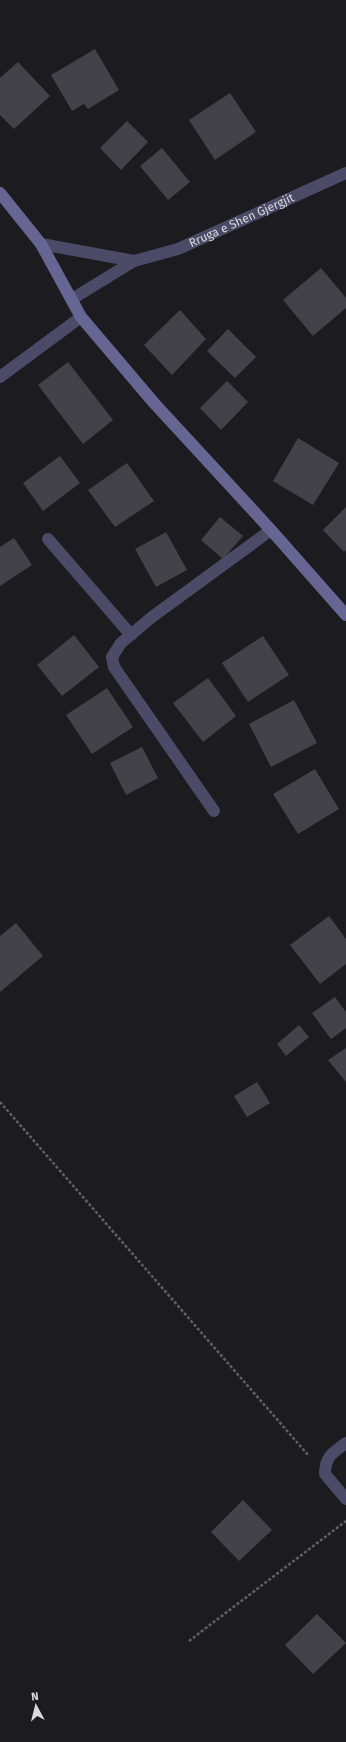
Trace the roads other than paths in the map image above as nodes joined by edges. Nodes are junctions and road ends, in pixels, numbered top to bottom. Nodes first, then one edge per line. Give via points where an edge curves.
1 (346, 173) edge
2 (0, 193) edge
3 (41, 244) junction
4 (134, 261) junction
5 (72, 299) junction
6 (81, 317) junction
7 (0, 377) edge
8 (271, 530) junction
9 (48, 539) dead end
10 (346, 615) edge
11 (131, 635) junction
12 (214, 811) dead end
13 (346, 1443) edge
14 (346, 1499) edge

1 - 4 street, Rruga e Shen Gjergjit via 178,249
2 - 3 street
3 - 4 street
3 - 5 street
4 - 5 street
5 - 6 street
6 - 7 street
6 - 8 street via 154,403
8 - 10 street
8 - 11 street
9 - 11 street
11 - 12 street via 121,643 112,657 114,666
13 - 14 street via 328,1458 325,1464 325,1474

